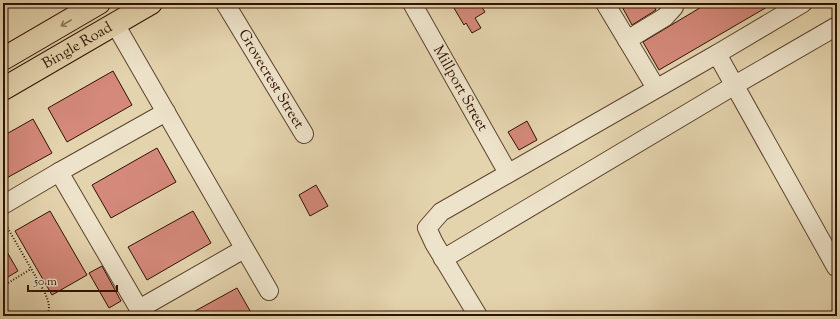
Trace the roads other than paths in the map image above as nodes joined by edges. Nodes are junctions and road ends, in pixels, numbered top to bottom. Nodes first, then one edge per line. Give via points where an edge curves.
1 (99, 3) edge
2 (151, 3) edge
3 (225, 3) edge
4 (412, 3) edge
5 (605, 3) edge
6 (676, 4) edge
7 (796, 5) edge
8 (115, 24) junction
9 (837, 26) edge
10 (627, 40) junction
11 (717, 54) junction
12 (3, 59) edge
13 (734, 85) junction
14 (656, 88) junction
15 (3, 89) edge
16 (166, 112) junction
17 (304, 134) dead end
18 (59, 172) junction
19 (508, 174) junction
20 (3, 205) edge
21 (244, 249) junction
22 (443, 259) junction
23 (837, 267) edge
24 (269, 291) dead end
25 (141, 313) edge
26 (478, 316) edge

1 -> 12 main road, Bingle Road
2 - 8 main road, Bingle Road
3 - 17 street, Grovecrest Street
4 - 19 street, Millport Street
5 - 10 street
6 - 10 street via 665,17
7 - 11 street
8 - 15 main road, Bingle Road
8 - 16 street
9 - 13 street
10 - 14 street
11 - 13 street
11 - 14 street
13 - 22 street
13 - 23 street
14 - 19 street
16 - 18 street
16 - 21 street
18 - 20 street
18 - 25 street
19 - 22 street via 441,212 427,228
21 - 24 street
21 - 25 street
22 - 26 street

